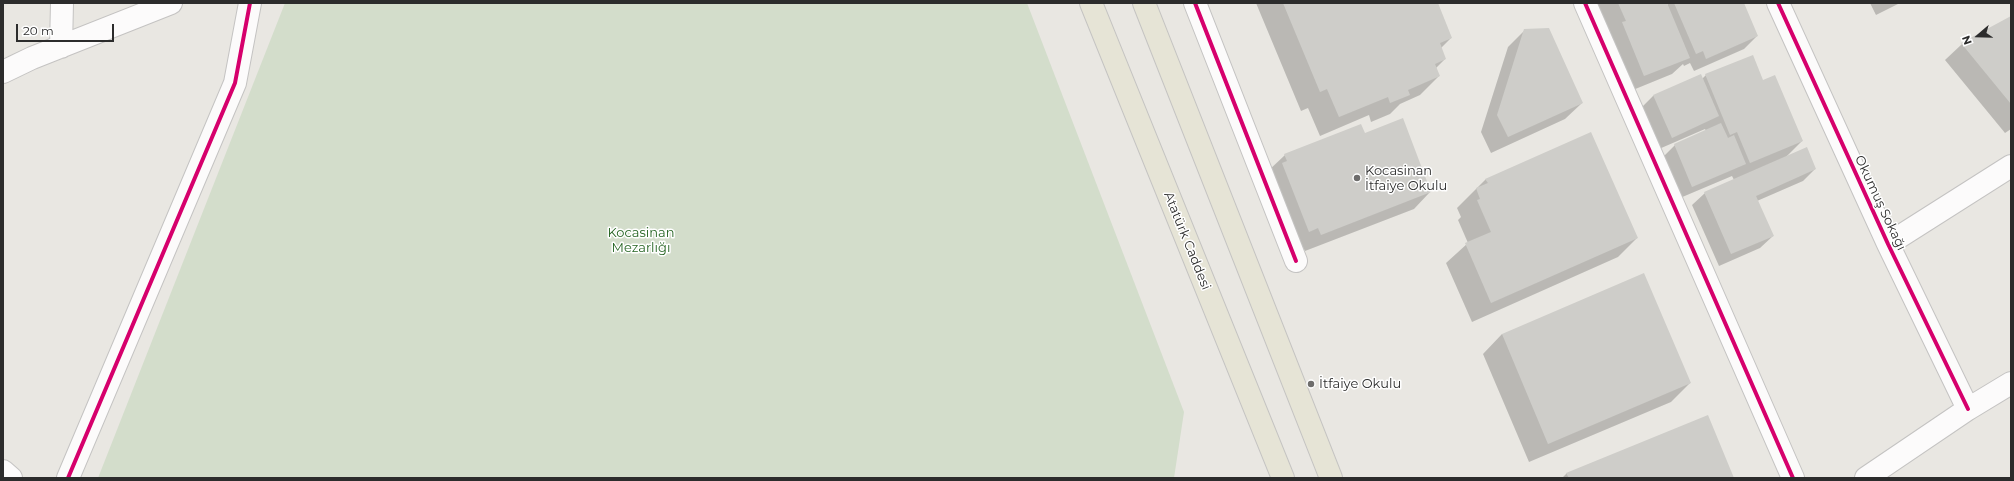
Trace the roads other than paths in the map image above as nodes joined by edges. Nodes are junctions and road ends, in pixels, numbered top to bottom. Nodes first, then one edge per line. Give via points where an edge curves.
1 (62, 3) edge
2 (171, 3) edge
3 (250, 3) edge
4 (1091, 3) edge
5 (1144, 3) edge
6 (1195, 3) edge
7 (1585, 3) edge
8 (1778, 3) edge
9 (61, 47) junction
10 (3, 72) edge
11 (2011, 166) edge
12 (1888, 244) junction
13 (1296, 261) dead end
14 (2011, 383) edge
15 (1968, 409) junction
16 (3, 471) edge
17 (11, 478) edge
18 (68, 478) edge
19 (1283, 478) edge
20 (1330, 478) edge
21 (1793, 478) edge
22 (1866, 478) edge

1 - 9 street
2 - 9 street
3 - 18 street via 235,83
4 - 19 main road, Atatürk Caddesi
5 - 20 main road
6 - 13 street
7 - 21 street
8 - 12 street, Okumuş Sokağı
9 - 10 street
11 - 12 street
12 - 15 street, Okumuş Sokağı
14 - 15 street
15 - 22 street
16 - 17 street

